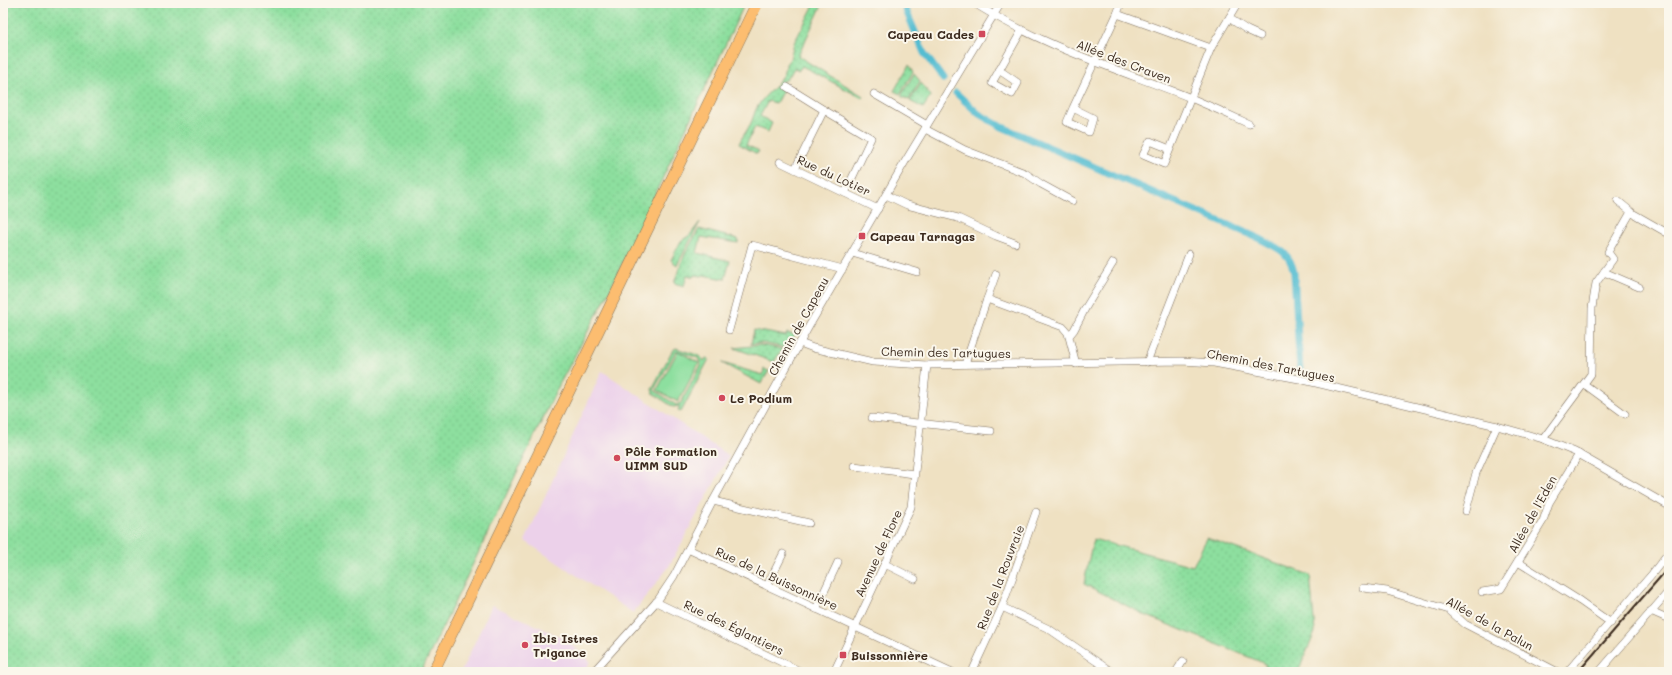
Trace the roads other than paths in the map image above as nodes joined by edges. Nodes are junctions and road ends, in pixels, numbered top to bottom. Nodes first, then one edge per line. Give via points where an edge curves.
1 (757, 3) edge
2 (974, 3) edge
3 (1001, 3) edge
4 (1121, 3) edge
5 (1238, 3) edge
6 (1117, 14) junction
7 (994, 15) junction
8 (1229, 18) junction
9 (1022, 30) junction
10 (1260, 36) dead end
11 (1211, 48) junction
12 (1094, 63) junction
13 (999, 70) dead end
14 (787, 87) dead end
15 (874, 94) dead end
16 (1191, 98) junction
17 (1073, 108) dead end
18 (824, 110) junction
19 (1249, 124) dead end
20 (926, 127) junction
21 (1170, 149) dead end
22 (780, 162) dead end
23 (795, 169) junction
24 (845, 193) junction
25 (886, 195) junction
26 (1072, 201) dead end
27 (1618, 201) dead end
28 (878, 208) junction
29 (1631, 212) junction
30 (1669, 234) edge
31 (1015, 243) dead end
32 (852, 253) junction
33 (1189, 254) dead end
34 (1113, 263) dead end
35 (843, 269) junction
36 (917, 272) dead end
37 (1604, 272) junction
38 (996, 274) dead end
39 (1640, 287) dead end
40 (987, 299) junction
41 (729, 330) dead end
42 (1069, 336) junction
43 (800, 343) junction
44 (1147, 362) junction
45 (965, 364) junction
46 (1076, 364) junction
47 (927, 365) junction
48 (1584, 384) junction
49 (1625, 414) dead end
50 (872, 418) dead end
51 (920, 422) junction
52 (1497, 426) junction
53 (990, 431) dead end
54 (1543, 439) junction
55 (1579, 454) junction
56 (854, 466) dead end
57 (914, 474) junction
58 (713, 501) junction
59 (1669, 506) edge
60 (1466, 511) dead end
61 (1036, 512) dead end
62 (809, 523) dead end
63 (688, 549) junction
64 (1669, 552) edge
65 (783, 554) dead end
66 (838, 562) dead end
67 (1518, 562) junction
68 (885, 564) junction
69 (915, 579) dead end
70 (767, 586) junction
71 (1363, 588) dead end
72 (1669, 591) edge
73 (1482, 592) dead end
74 (656, 602) junction
75 (1002, 608) junction
76 (816, 609) junction
77 (1651, 611) junction
78 (1669, 619) edge
79 (1611, 623) junction
80 (856, 627) junction
81 (1183, 661) dead end
82 (948, 671) edge
83 (433, 672) edge
84 (593, 672) edge
85 (802, 672) edge
86 (834, 672) edge
87 (972, 672) edge
88 (1112, 672) edge
89 (1176, 672) edge
90 (1558, 672) edge
91 (1567, 672) edge
92 (1599, 672) edge

1 - 83 main road
2 - 7 street, Allée des Craven
3 - 7 street, Chemin de Capeau
4 - 6 street
5 - 8 street
6 - 11 street
6 - 12 street
7 - 9 street, Allée des Craven
7 - 20 street, Chemin de Capeau
8 - 10 street
8 - 11 street
9 - 12 street, Allée des Craven
9 - 13 street
11 - 16 street
12 - 16 street, Allée des Craven
12 - 17 street
14 - 18 street
15 - 20 street
16 - 19 street, Allée des Craven
16 - 21 street
18 - 23 street
18 - 24 street via 871,138
20 - 25 street, Chemin de Capeau
20 - 26 street via 965,150 1025,173
22 - 23 street, Rue du Lotier
23 - 24 street, Rue du Lotier
24 - 28 street, Rue du Lotier
25 - 28 street, Chemin de Capeau
25 - 31 street via 907,205 958,218
27 - 29 street
28 - 32 street, Chemin de Capeau
29 - 30 street
29 - 37 street via 1608,252 1613,259
32 - 35 street, Chemin de Capeau
32 - 36 street
33 - 44 street
34 - 42 street
35 - 41 street via 752,245
35 - 43 street, Chemin de Capeau
37 - 39 street
37 - 48 street via 1596,283 1592,308 1591,374
38 - 40 street
40 - 42 street via 1063,328
40 - 45 street
42 - 46 street
43 - 47 street, Chemin des Tartugues via 873,362
43 - 58 street, Chemin de Capeau
44 - 46 street, Chemin des Tartugues
44 - 52 street, Chemin des Tartugues via 1214,363 1299,379
45 - 46 street, Chemin des Tartugues
45 - 47 street, Chemin des Tartugues
47 - 51 street, Avenue de Flore
48 - 49 street
48 - 54 street
50 - 51 street
51 - 53 street
51 - 57 street, Avenue de Flore
52 - 54 street, Chemin des Tartugues
52 - 60 street via 1476,473
54 - 55 street, Chemin des Tartugues
55 - 59 street, Chemin des Tartugues
55 - 67 street, Allée de l'Eden via 1549,503 1543,521
56 - 57 street
57 - 68 street, Avenue de Flore via 911,507
58 - 62 street
58 - 63 street, Chemin de Capeau
61 - 75 street, Rue de la Rouvraie
63 - 70 street, Rue de la Buissonnière
63 - 74 street, Chemin de Capeau
64 - 79 street
65 - 70 street
66 - 76 street
67 - 73 street, Allée de l'Eden via 1500,589
67 - 79 street
68 - 69 street
68 - 80 street, Avenue de Flore
70 - 76 street, Rue de la Buissonnière
71 - 90 street, Allée de la Palun via 1387,591 1449,610 1465,624
72 - 77 street
74 - 84 street, Chemin de Capeau
74 - 85 street, Rue des Églantiers
75 - 87 street, Rue de la Rouvraie
75 - 88 street via 1049,629
76 - 80 street, Rue de la Buissonnière
77 - 78 street
77 - 92 street
79 - 91 street
80 - 82 street, Rue de la Buissonnière
80 - 86 street, Avenue de Flore
81 - 89 street

